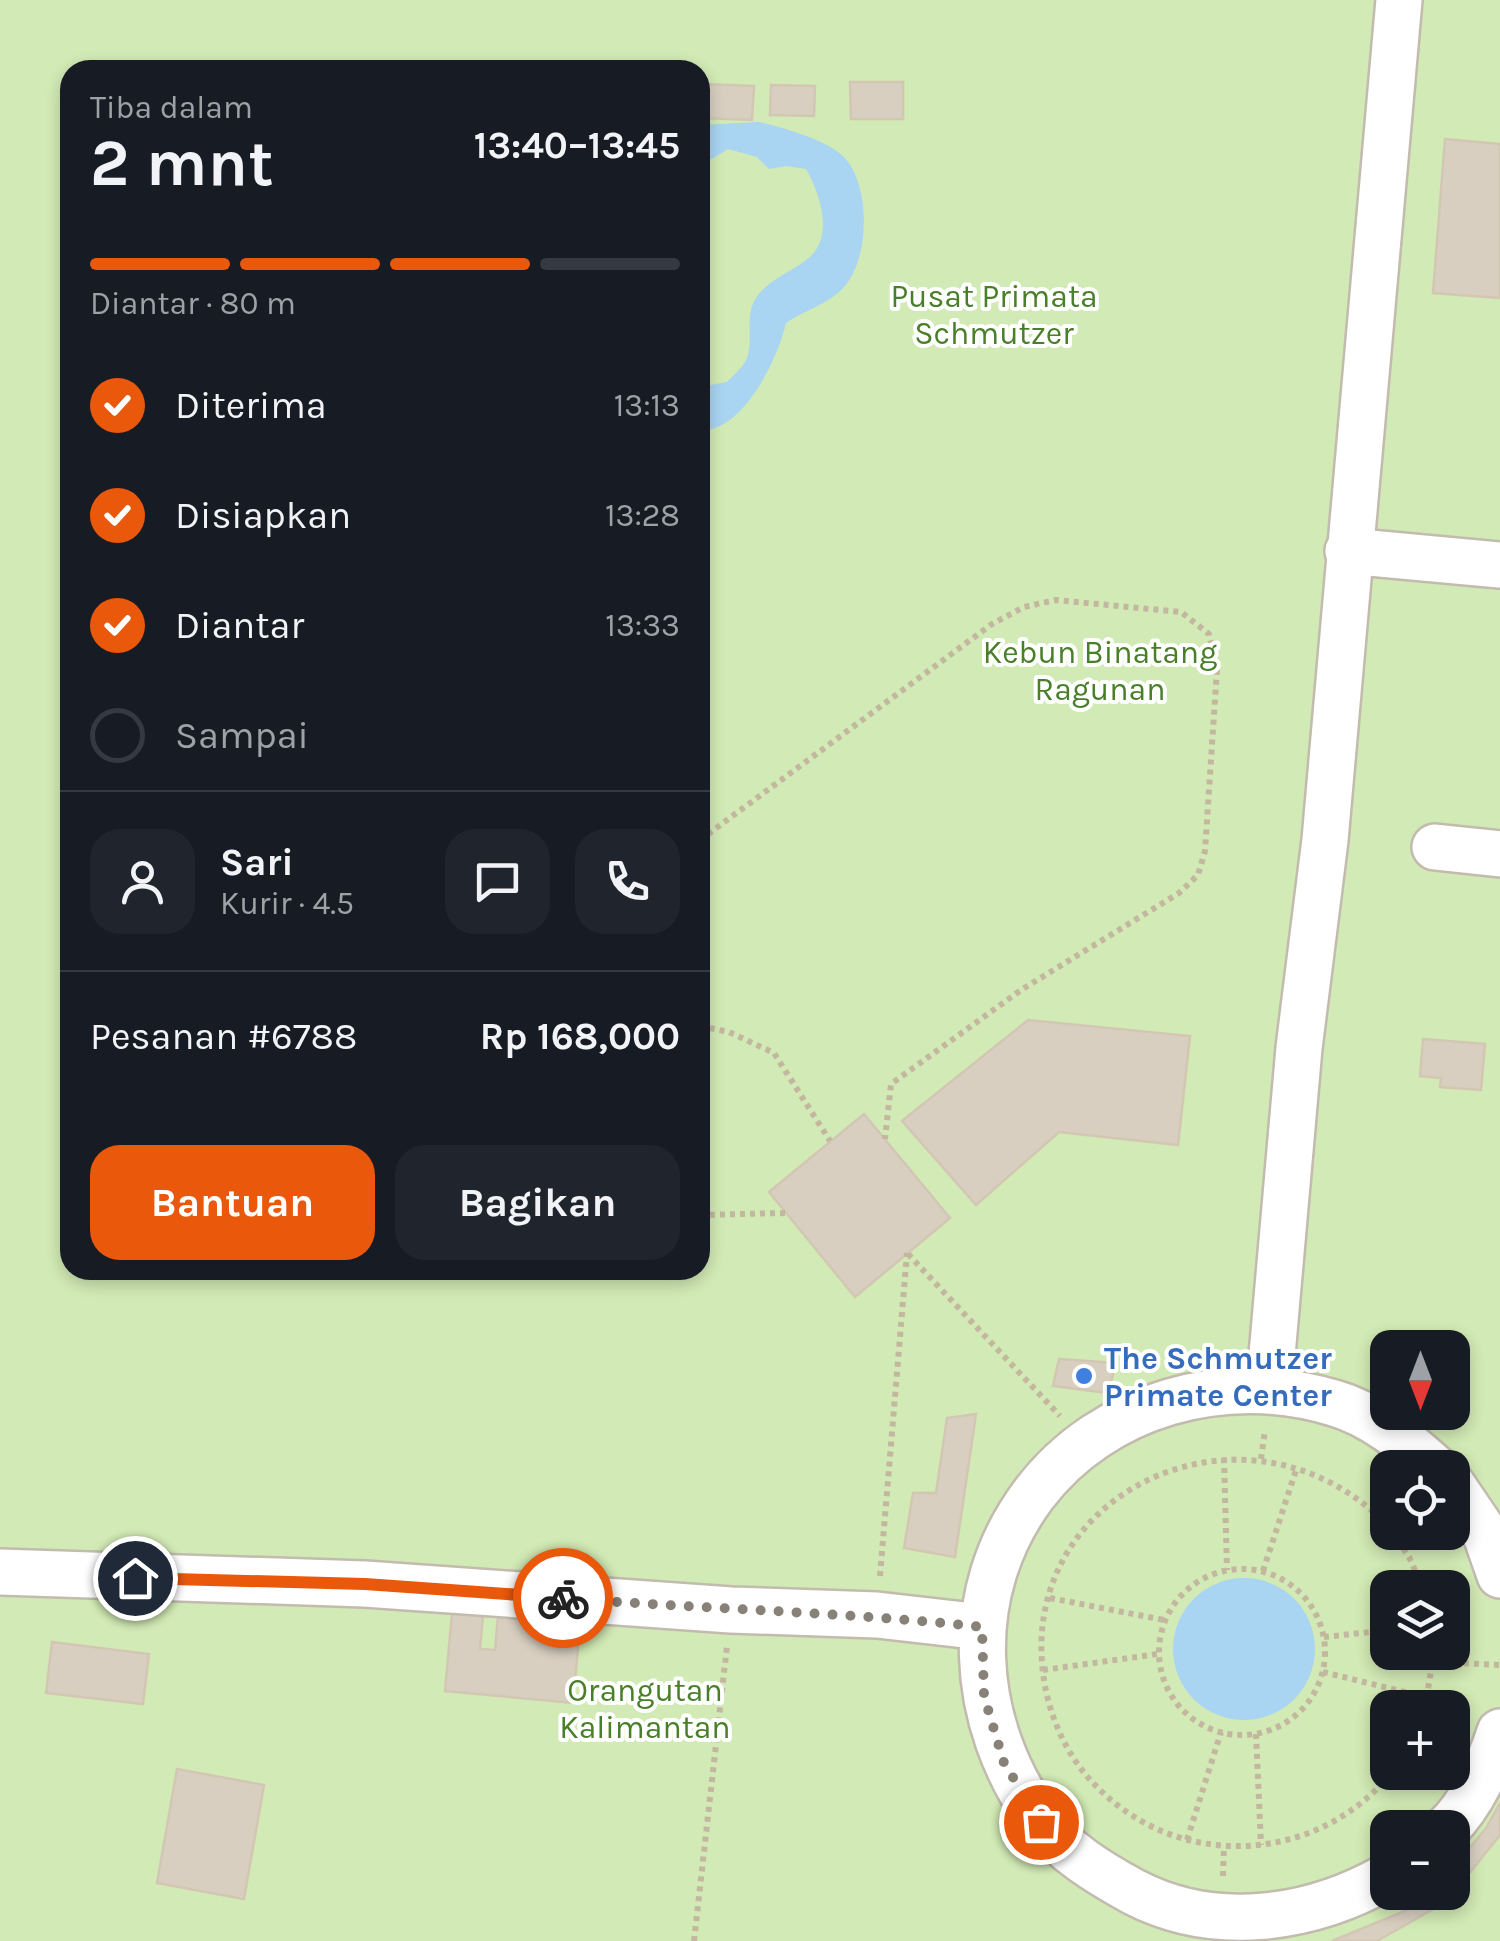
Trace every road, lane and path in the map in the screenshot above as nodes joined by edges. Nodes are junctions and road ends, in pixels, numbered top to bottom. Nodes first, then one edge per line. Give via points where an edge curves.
1 (1399, 0) edge
2 (1348, 551) junction
3 (1500, 565) edge
4 (710, 833) edge
5 (1435, 847) dead end
6 (1500, 854) edge
7 (710, 1028) edge
8 (885, 1139) dead end
9 (830, 1142) dead end
10 (786, 1214) dead end
11 (710, 1215) edge
12 (1270, 1390) junction
13 (1084, 1442) junction
14 (1415, 1450) edge
15 (1224, 1458) junction
16 (1297, 1467) junction
17 (1370, 1511) edge
18 (1470, 1511) edge
19 (1227, 1570) junction
20 (1262, 1571) junction
21 (0, 1572) edge
22 (1500, 1575) edge
23 (1050, 1598) junction
24 (731, 1610) junction
25 (876, 1616) junction
26 (1164, 1620) junction
27 (982, 1627) junction
28 (1370, 1632) edge
29 (1324, 1638) junction
30 (1158, 1654) junction
31 (1470, 1661) edge
32 (1500, 1665) edge
33 (1042, 1670) junction
34 (1323, 1672) junction
35 (1396, 1690) edge
36 (1220, 1732) junction
37 (1500, 1732) edge
38 (1256, 1734) junction
39 (1375, 1790) edge
40 (1461, 1810) edge
41 (1187, 1840) junction
42 (1260, 1845) junction
43 (1370, 1886) edge
44 (1220, 1929) edge
45 (694, 1941) edge

1 - 2 lane
2 - 3 lane
2 - 12 lane
4 - 8 path via 1024,607 1056,600 1181,612 1209,634 1217,668 1198,875 891,1084
5 - 6 lane
7 - 9 path via 774,1053
10 - 11 path
12 - 13 lane via 1188,1396 1142,1410
12 - 14 lane via 1336,1403
13 - 25 path via 907,1254
13 - 27 lane via 1034,1494 999,1556
15 - 16 path
15 - 19 path
15 - 23 path via 1154,1476 1108,1506 1073,1548
16 - 17 path via 1346,1490
16 - 20 path
18 - 22 lane
19 - 20 path
19 - 26 path via 1185,1591
20 - 29 path via 1303,1596
21 - 24 lane via 365,1584
23 - 26 path
23 - 33 path
24 - 25 lane
24 - 45 path
25 - 27 lane
26 - 30 path
27 - 44 lane via 984,1696 1004,1763 1041,1822 1092,1869
28 - 29 path
29 - 34 path
30 - 33 path
30 - 36 path via 1180,1708
31 - 32 path
33 - 41 path via 1056,1723 1083,1771 1122,1809
34 - 35 path
34 - 38 path via 1299,1712
36 - 38 path
36 - 41 path
37 - 40 lane
38 - 42 path
39 - 42 path via 1330,1824
41 - 42 path
43 - 44 lane via 1288,1916

